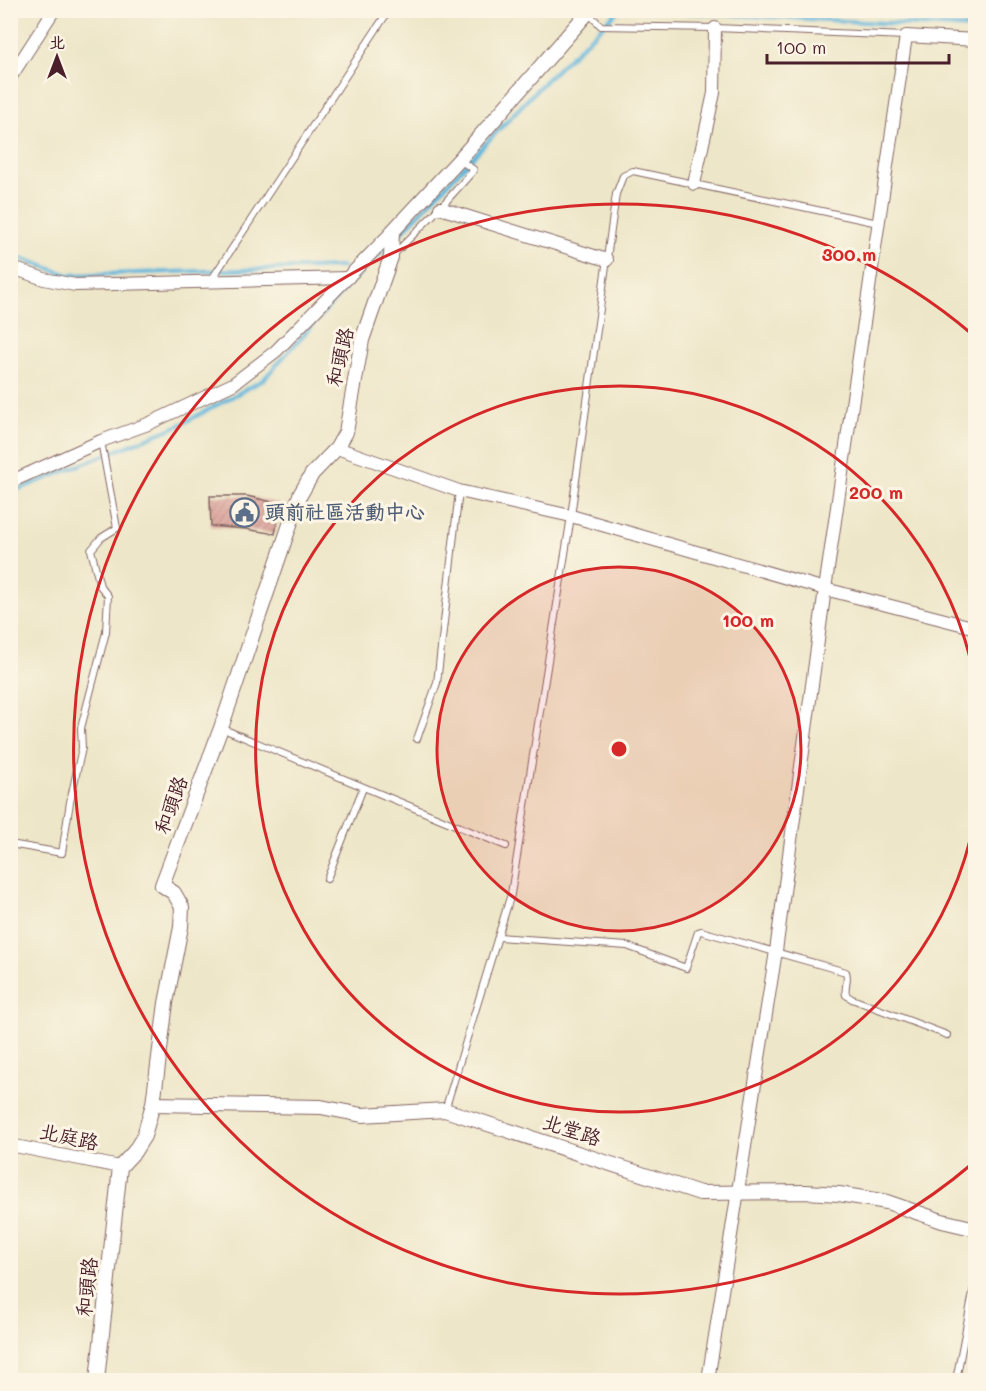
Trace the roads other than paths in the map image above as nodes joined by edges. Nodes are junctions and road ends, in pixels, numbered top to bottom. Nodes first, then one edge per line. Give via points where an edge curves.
1 (54, 10) edge
2 (389, 10) edge
3 (589, 12) edge
4 (715, 28) junction
5 (906, 36) junction
6 (975, 40) edge
7 (10, 78) edge
8 (459, 160) junction
9 (694, 184) junction
10 (440, 208) junction
11 (878, 223) junction
12 (392, 232) junction
13 (391, 257) junction
14 (607, 260) junction
15 (10, 267) edge
16 (348, 278) junction
17 (209, 283) junction
18 (101, 441) junction
19 (337, 448) junction
20 (10, 482) edge
21 (459, 491) junction
22 (571, 516) junction
23 (825, 589) junction
24 (975, 628) edge
25 (221, 728) junction
26 (417, 738) dead end
27 (363, 788) junction
28 (10, 844) edge
29 (506, 846) dead end
30 (327, 879) dead end
31 (499, 937) junction
32 (776, 951) junction
33 (946, 1035) dead end
34 (153, 1104) junction
35 (445, 1110) junction
36 (10, 1145) edge
37 (120, 1167) junction
38 (736, 1192) junction
39 (975, 1229) edge
40 (975, 1277) edge
41 (97, 1380) edge
42 (708, 1380) edge
43 (956, 1380) edge

1 - 7 street
2 - 17 lane
3 - 4 lane via 601,27
3 - 8 street
4 - 5 lane
4 - 9 street via 714,93
5 - 6 street
5 - 11 street
8 - 10 lane, 和頭路 via 474,170
8 - 12 street
9 - 11 lane
9 - 14 lane via 633,171 623,176 616,194
10 - 13 lane, 和頭路
10 - 14 street
11 - 23 street
12 - 13 street, 和頭路
12 - 16 street
13 - 19 street, 和頭路 via 362,340 346,432
14 - 22 lane
15 - 17 street via 75,285
16 - 17 street
16 - 18 street via 276,351 233,384
18 - 20 street
18 - 28 lane via 117,528 91,550 100,586 108,596 106,632 81,728 82,748 62,853
19 - 21 street
19 - 25 street, 和頭路 via 312,474 300,495
21 - 22 street
21 - 26 lane via 437,683
22 - 23 street
22 - 31 lane via 511,894
23 - 24 street
23 - 32 street
25 - 27 lane
25 - 34 street, 和頭路 via 162,885 174,893 182,908
27 - 29 lane
27 - 30 lane
31 - 32 lane via 627,946 686,968 701,931
31 - 35 lane
32 - 33 lane via 846,972 846,995
32 - 38 street
34 - 35 street, 北堂路 via 321,1107 362,1115
34 - 37 street, 和頭路 via 144,1136
35 - 38 street, 北堂路 via 700,1193
36 - 37 street, 北庭路
37 - 41 street, 和頭路
38 - 39 street, 北堂路 via 839,1194 887,1202
38 - 42 street
40 - 43 lane

